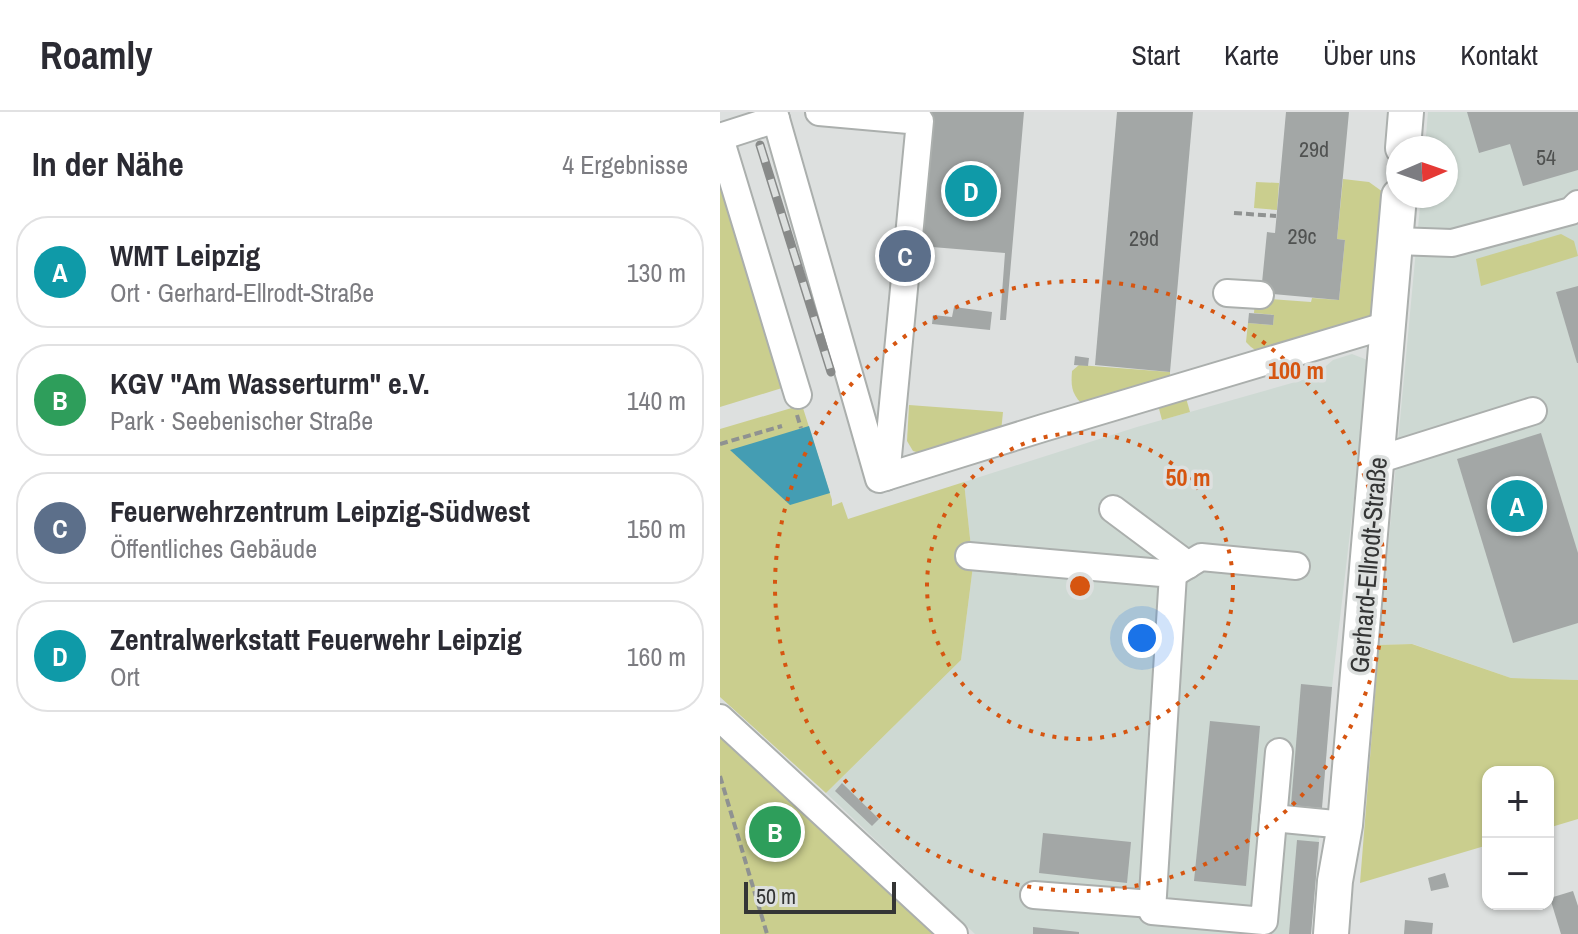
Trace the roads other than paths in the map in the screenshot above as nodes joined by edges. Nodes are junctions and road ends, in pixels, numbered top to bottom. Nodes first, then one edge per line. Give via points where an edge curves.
1 (819, 112) edge
2 (1406, 112) edge
3 (775, 115) edge
4 (1404, 136) edge
5 (720, 138) edge
6 (1578, 204) edge
7 (1398, 208) edge
8 (1396, 241) junction
9 (1227, 293) dead end
10 (1260, 295) dead end
11 (1388, 325) junction
12 (798, 395) dead end
13 (1533, 411) dead end
14 (1377, 460) junction
15 (886, 477) junction
16 (1113, 509) dead end
17 (969, 556) dead end
18 (1296, 566) dead end
19 (1180, 569) junction
20 (720, 718) edge
21 (1279, 752) dead end
22 (1273, 818) junction
23 (1345, 825) junction
24 (1034, 895) dead end
25 (1160, 917) edge
26 (954, 934) edge
27 (1331, 934) edge

1 - 15 street via 920,121
2 - 4 main road
3 - 5 street
3 - 15 street via 879,479
5 - 12 street
6 - 8 street via 1571,211 1452,243
7 - 8 main road, Gerhard-Ellrodt-Straße
8 - 11 main road, Gerhard-Ellrodt-Straße
9 - 10 street
11 - 14 main road, Gerhard-Ellrodt-Straße
11 - 15 street
13 - 14 street
14 - 23 main road, Gerhard-Ellrodt-Straße
16 - 19 street
17 - 19 street
18 - 19 street via 1201,557
19 - 25 street
20 - 26 street
21 - 22 street
22 - 23 street
22 - 25 street via 1264,921
23 - 27 main road, Gerhard-Ellrodt-Straße
24 - 25 street

